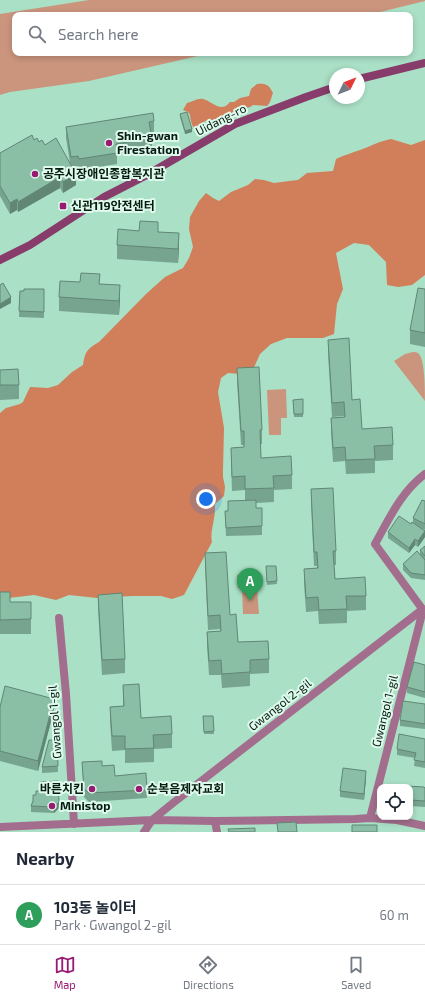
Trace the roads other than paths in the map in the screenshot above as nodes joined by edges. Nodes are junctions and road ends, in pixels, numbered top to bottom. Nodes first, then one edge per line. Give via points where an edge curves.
1 (425, 63) edge
2 (365, 77) edge
3 (329, 89) edge
4 (0, 260) edge
5 (425, 474) edge
6 (424, 609) edge
7 (59, 618) dead end
8 (370, 818) junction
9 (152, 820) junction
10 (215, 821) junction
11 (74, 824) junction
12 (425, 826) edge
13 (0, 827) edge
14 (144, 832) edge
15 (217, 832) edge

1 - 2 main road
3 - 4 main road, Uidang-ro via 235,124 104,197 30,245
5 - 6 street via 397,503 375,544
6 - 8 street, Gwangol 1-gil
6 - 9 street, Gwangol 2-gil
7 - 11 street, Gwangol 1-gil
8 - 10 street
8 - 12 street
9 - 10 street
9 - 11 street
9 - 14 street
10 - 15 street
11 - 13 street

